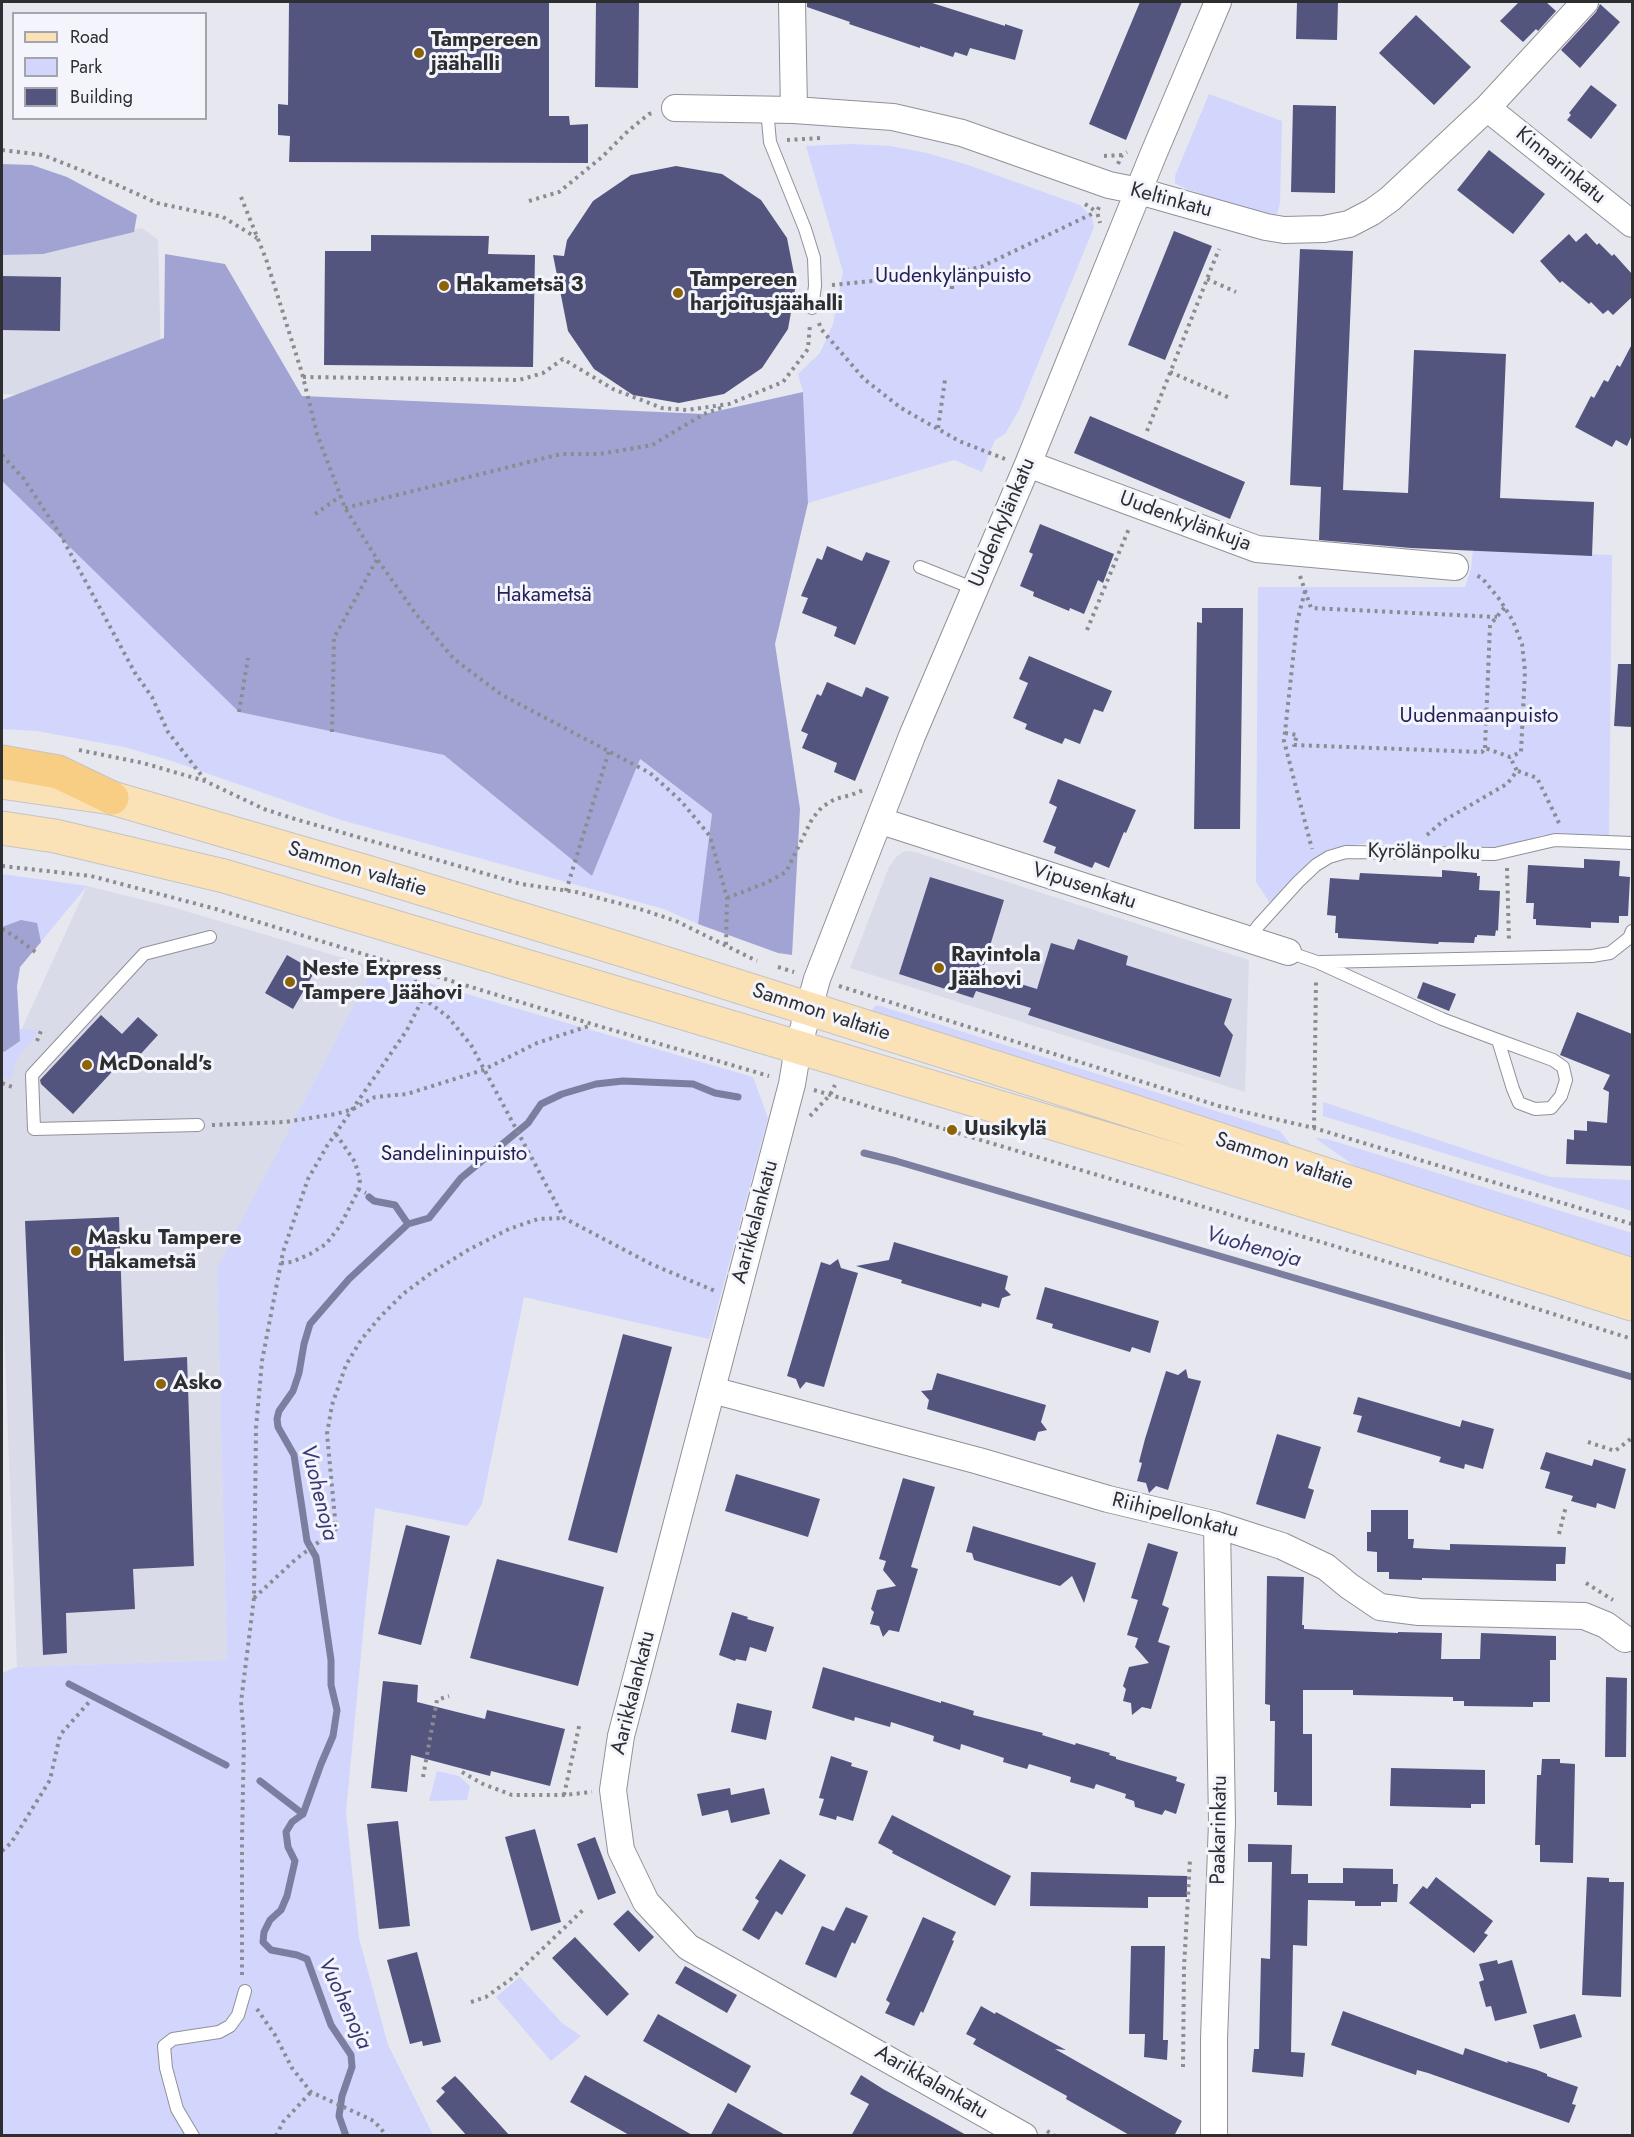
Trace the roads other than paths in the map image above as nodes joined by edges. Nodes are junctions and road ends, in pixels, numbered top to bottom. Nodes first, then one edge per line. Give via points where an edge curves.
1 (792, 2) edge
2 (1218, 2) edge
3 (1585, 2) edge
4 (675, 108) road end
5 (1487, 108) junction
6 (767, 109) junction
7 (794, 110) junction
8 (1139, 191) junction
9 (1632, 224) edge
10 (812, 308) road end
11 (1016, 462) junction
12 (920, 567) dead end
13 (1455, 567) road end
14 (975, 589) junction
15 (2, 762) edge
16 (2, 782) edge
17 (112, 798) junction
18 (880, 821) junction
19 (2, 828) edge
20 (1632, 843) edge
21 (1632, 932) edge
22 (210, 937) dead end
23 (1250, 940) junction
24 (1288, 952) joint
25 (1317, 962) junction
26 (812, 994) junction
27 (1498, 1040) junction
28 (798, 1048) junction
29 (198, 1125) road end
30 (1632, 1275) edge
31 (1632, 1304) edge
32 (712, 1390) junction
33 (1217, 1525) junction
34 (1625, 1639) dead end
35 (245, 1991) road end
36 (1034, 2133) edge
37 (194, 2136) edge
38 (1214, 2136) edge

1 - 7 street
2 - 8 street, Uudenkylänkatu
3 - 5 street, Keltinkatu
4 - 6 street, Keltinkatu
5 - 8 street, Keltinkatu via 1389,199 1349,224 1284,230
5 - 9 street, Kinnarinkatu
6 - 7 street, Keltinkatu
6 - 10 lane via 770,142 814,258
7 - 8 street, Keltinkatu via 893,117 930,124 1108,185
8 - 11 street, Uudenkylänkatu
11 - 13 street, Uudenkylänkuja via 1256,549
11 - 14 street, Uudenkylänkatu
12 - 14 lane
14 - 18 street, Uudenkylänkatu
15 - 17 highway via 58,772
16 - 17 main road, Sammon valtatie
17 - 26 main road, Sammon valtatie
18 - 23 street, Vipusenkatu
18 - 26 street, Uudenkylänkatu
19 - 28 main road, Sammon valtatie via 66,838 224,876
20 - 23 lane, Kyrölänpolku via 1542,841 1507,853 1346,852 1316,865 1258,926
21 - 25 lane via 1610,953 1592,956
22 - 29 lane via 144,954 32,1075 34,1129
23 - 24 street, Vipusenkatu
24 - 25 lane
25 - 27 lane via 1432,1015
26 - 28 street, Uudenkylänkatu
26 - 30 main road, Sammon valtatie via 1123,1108
27 - 27 lane via 1563,1067 1566,1080 1561,1096 1551,1108 1519,1102
28 - 31 main road, Sammon valtatie via 1156,1154
28 - 32 street, Aarikkalankatu
32 - 33 street, Riihipellonkatu via 1108,1499
32 - 36 street, Aarikkalankatu via 621,1736 613,1790 621,1850 646,1902 688,1947
33 - 34 street, Riihipellonkatu via 1282,1546 1326,1567 1380,1607 1419,1612 1584,1616
33 - 38 street, Paakarinkatu via 1222,1822
35 - 37 lane via 238,2015 230,2026 219,2032 173,2039 164,2046 177,2109

